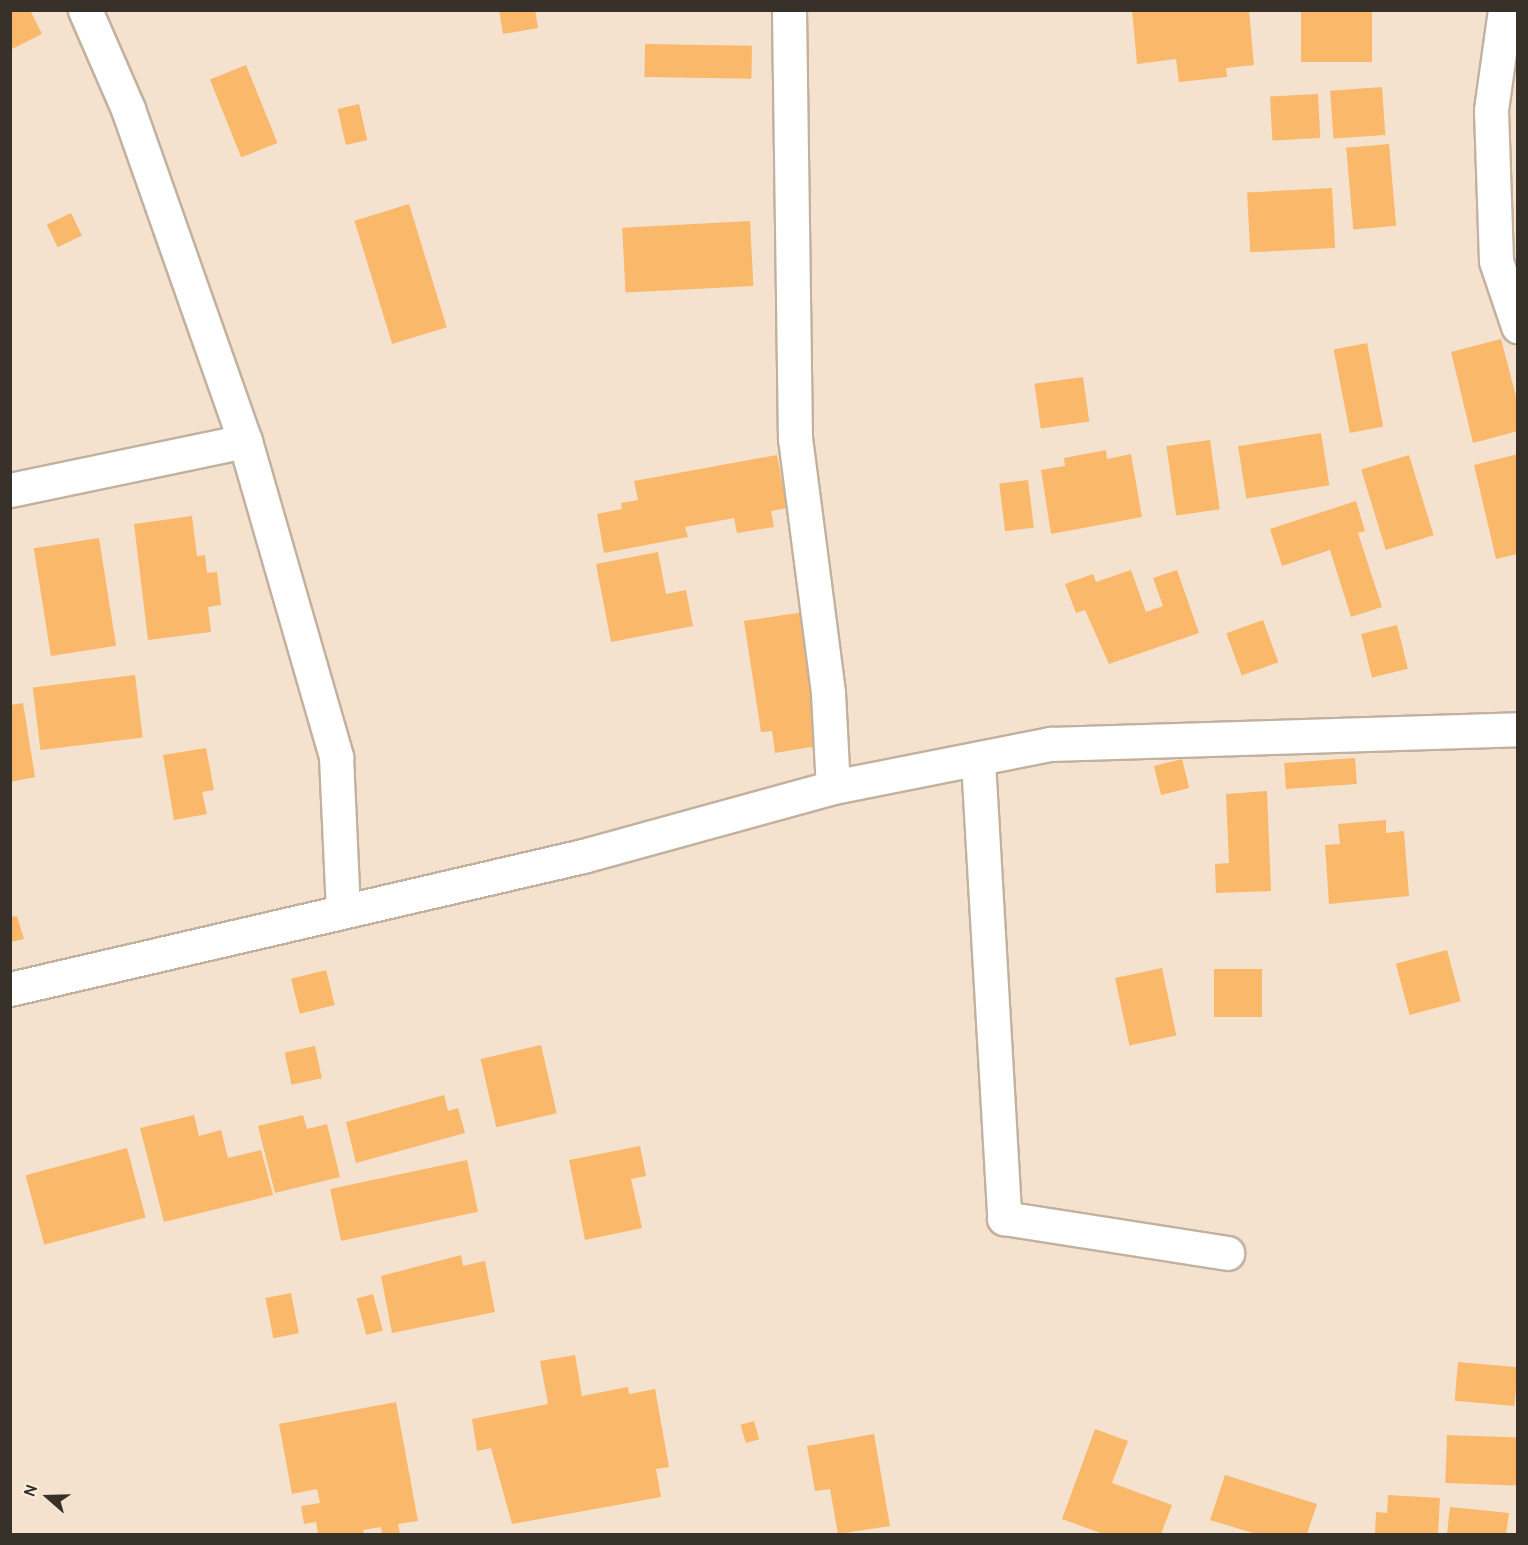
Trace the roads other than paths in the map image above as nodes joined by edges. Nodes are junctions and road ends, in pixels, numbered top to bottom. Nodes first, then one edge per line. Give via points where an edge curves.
1 (85, 10) edge
2 (789, 10) edge
3 (1505, 10) edge
4 (1518, 326) edge
5 (245, 441) junction
6 (10, 490) edge
7 (1518, 729) edge
8 (978, 761) junction
9 (833, 787) junction
10 (343, 909) junction
11 (10, 989) edge
12 (1227, 1253) dead end

1 - 5 street via 128,109
2 - 9 street via 795,438 828,693
3 - 4 street via 1491,110 1496,261
5 - 6 street
5 - 10 street via 336,756
7 - 8 street via 1051,744
8 - 9 street
8 - 12 street via 1004,1218
9 - 10 street via 583,856
10 - 11 street

